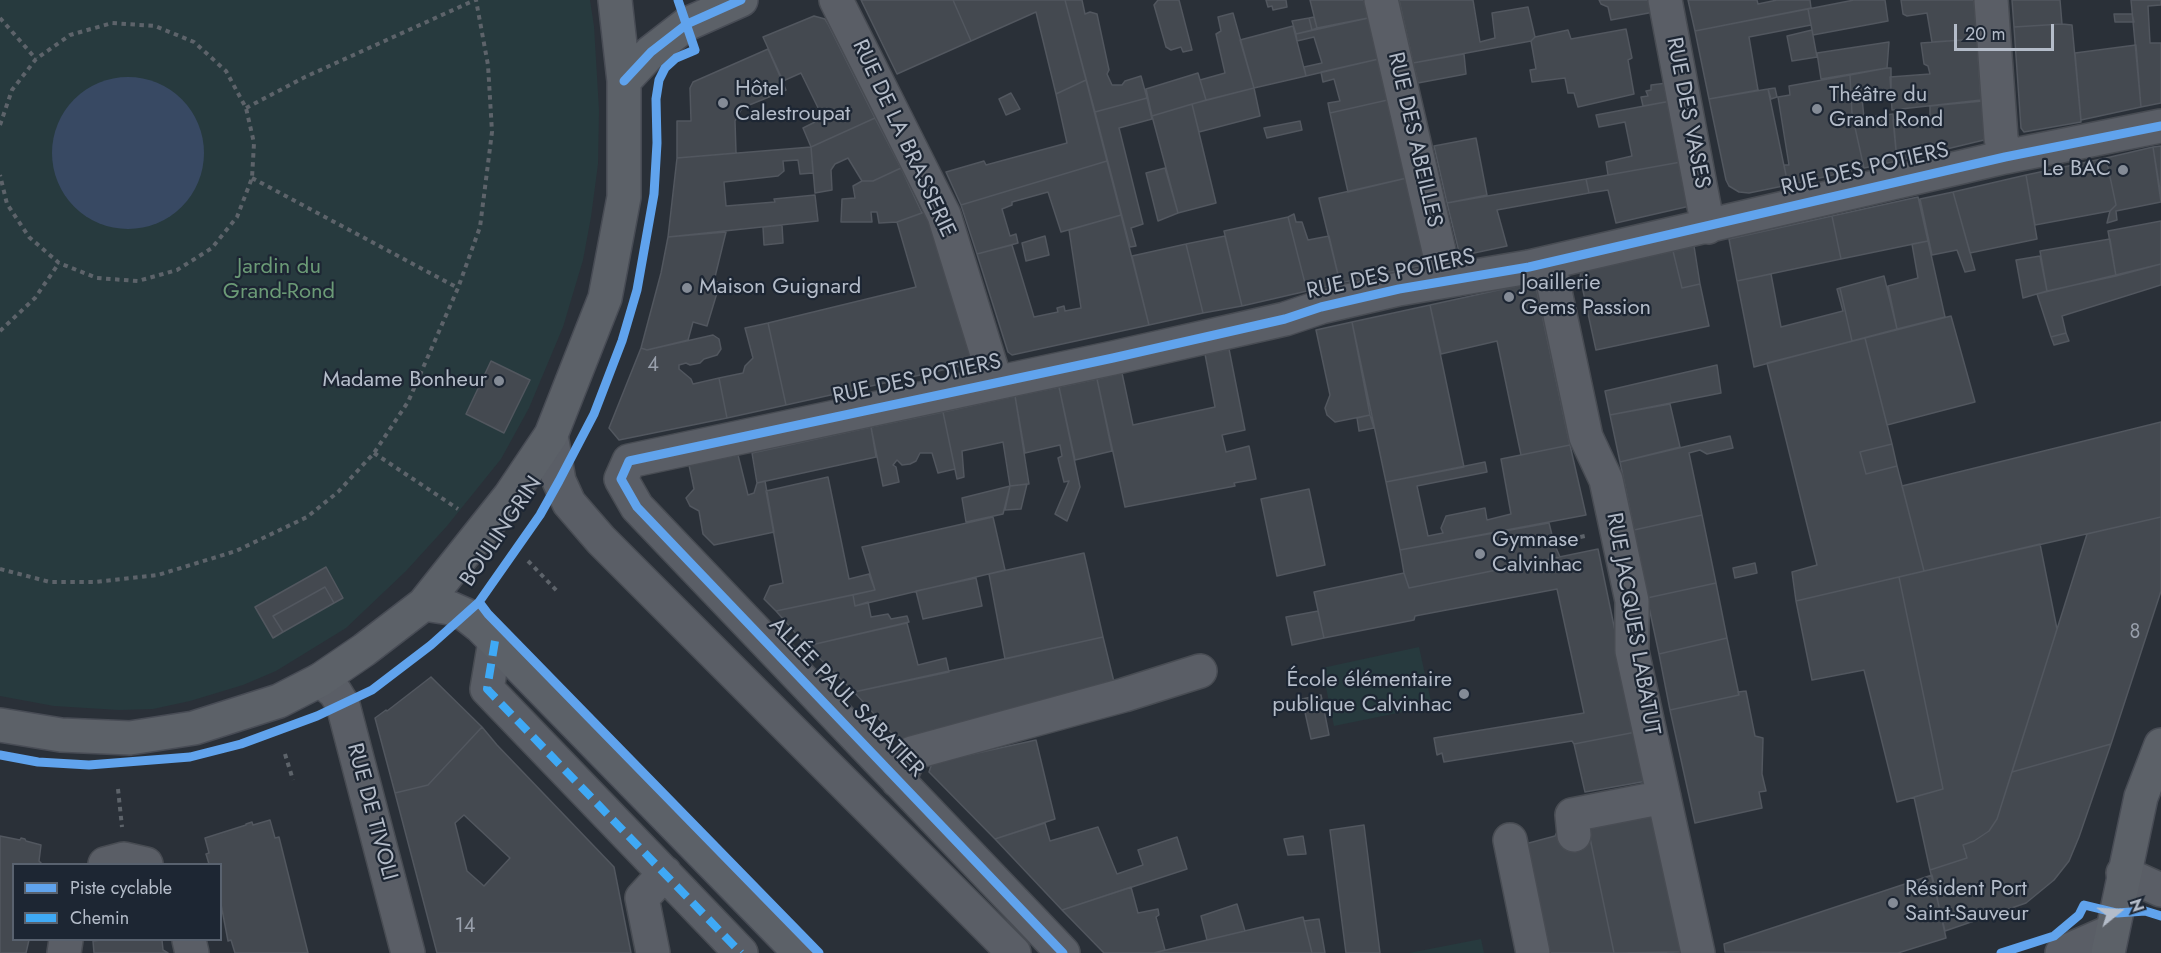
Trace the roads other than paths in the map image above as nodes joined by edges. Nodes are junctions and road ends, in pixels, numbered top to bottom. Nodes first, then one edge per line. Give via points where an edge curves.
1 (615, 0) edge
2 (741, 0) edge
3 (836, 0) edge
4 (1381, 0) edge
5 (1665, 0) edge
6 (1991, 0) edge
7 (624, 81) junction
8 (2161, 126) edge
9 (2005, 157) junction
10 (1708, 227) junction
11 (1549, 263) junction
12 (1446, 281) junction
13 (996, 384) junction
14 (551, 435) junction
15 (629, 461) joint
16 (424, 604) junction
17 (495, 641) junction
18 (776, 653) junction
19 (1200, 671) dead end
20 (320, 680) junction
21 (746, 685) junction
22 (0, 725) edge
23 (2161, 745) edge
24 (898, 781) junction
25 (1664, 797) junction
26 (1574, 835) dead end
27 (1510, 840) dead end
28 (665, 873) junction
29 (2123, 873) junction
30 (2161, 891) edge
31 (2110, 942) edge
32 (408, 953) edge
33 (653, 953) edge
34 (741, 953) edge
35 (800, 953) edge
36 (1014, 953) edge
37 (1063, 953) edge
38 (1533, 953) edge
39 (1698, 953) edge
40 (2062, 953) edge

1 - 7 main road, BOULINGRIN
2 - 7 main road via 687,24 651,52
3 - 13 street, RUE DE LA BRASSERIE via 944,214
4 - 12 street, RUE DES ABEILLES
5 - 10 street, RUE DES VASES
6 - 9 street
7 - 14 main road, BOULINGRIN via 624,197 604,298
8 - 9 street, RUE DES POTIERS
9 - 10 street, RUE DES POTIERS
10 - 11 street, RUE DES POTIERS
11 - 12 street, RUE DES POTIERS
11 - 25 street, RUE JACQUES LABATUT via 1586,437 1606,480 1632,601 1632,651
12 - 13 street, RUE DES POTIERS
13 - 15 street, RUE DES POTIERS
14 - 16 main road, BOULINGRIN via 510,496
14 - 21 street via 559,481 568,503
15 - 18 street, ALLÉE PAUL SABATIER via 621,479 637,507
16 - 17 main road via 466,615
16 - 20 main road, BOULINGRIN
17 - 28 street via 487,689
17 - 35 main road
18 - 21 street, ALLÉE PAUL SABATIER
18 - 24 street, ALLÉE PAUL SABATIER
19 - 24 street via 912,753
20 - 22 main road, BOULINGRIN via 279,701 194,728 130,738 61,735
20 - 32 street, RUE DE TIVOLI via 343,705
21 - 36 street
23 - 29 main road via 2141,797
24 - 37 street, ALLÉE PAUL SABATIER
25 - 26 street via 1572,815
25 - 39 street, RUE JACQUES LABATUT
27 - 38 street
28 - 33 street via 642,898
28 - 34 street
29 - 30 street
29 - 31 main road
31 - 40 street

